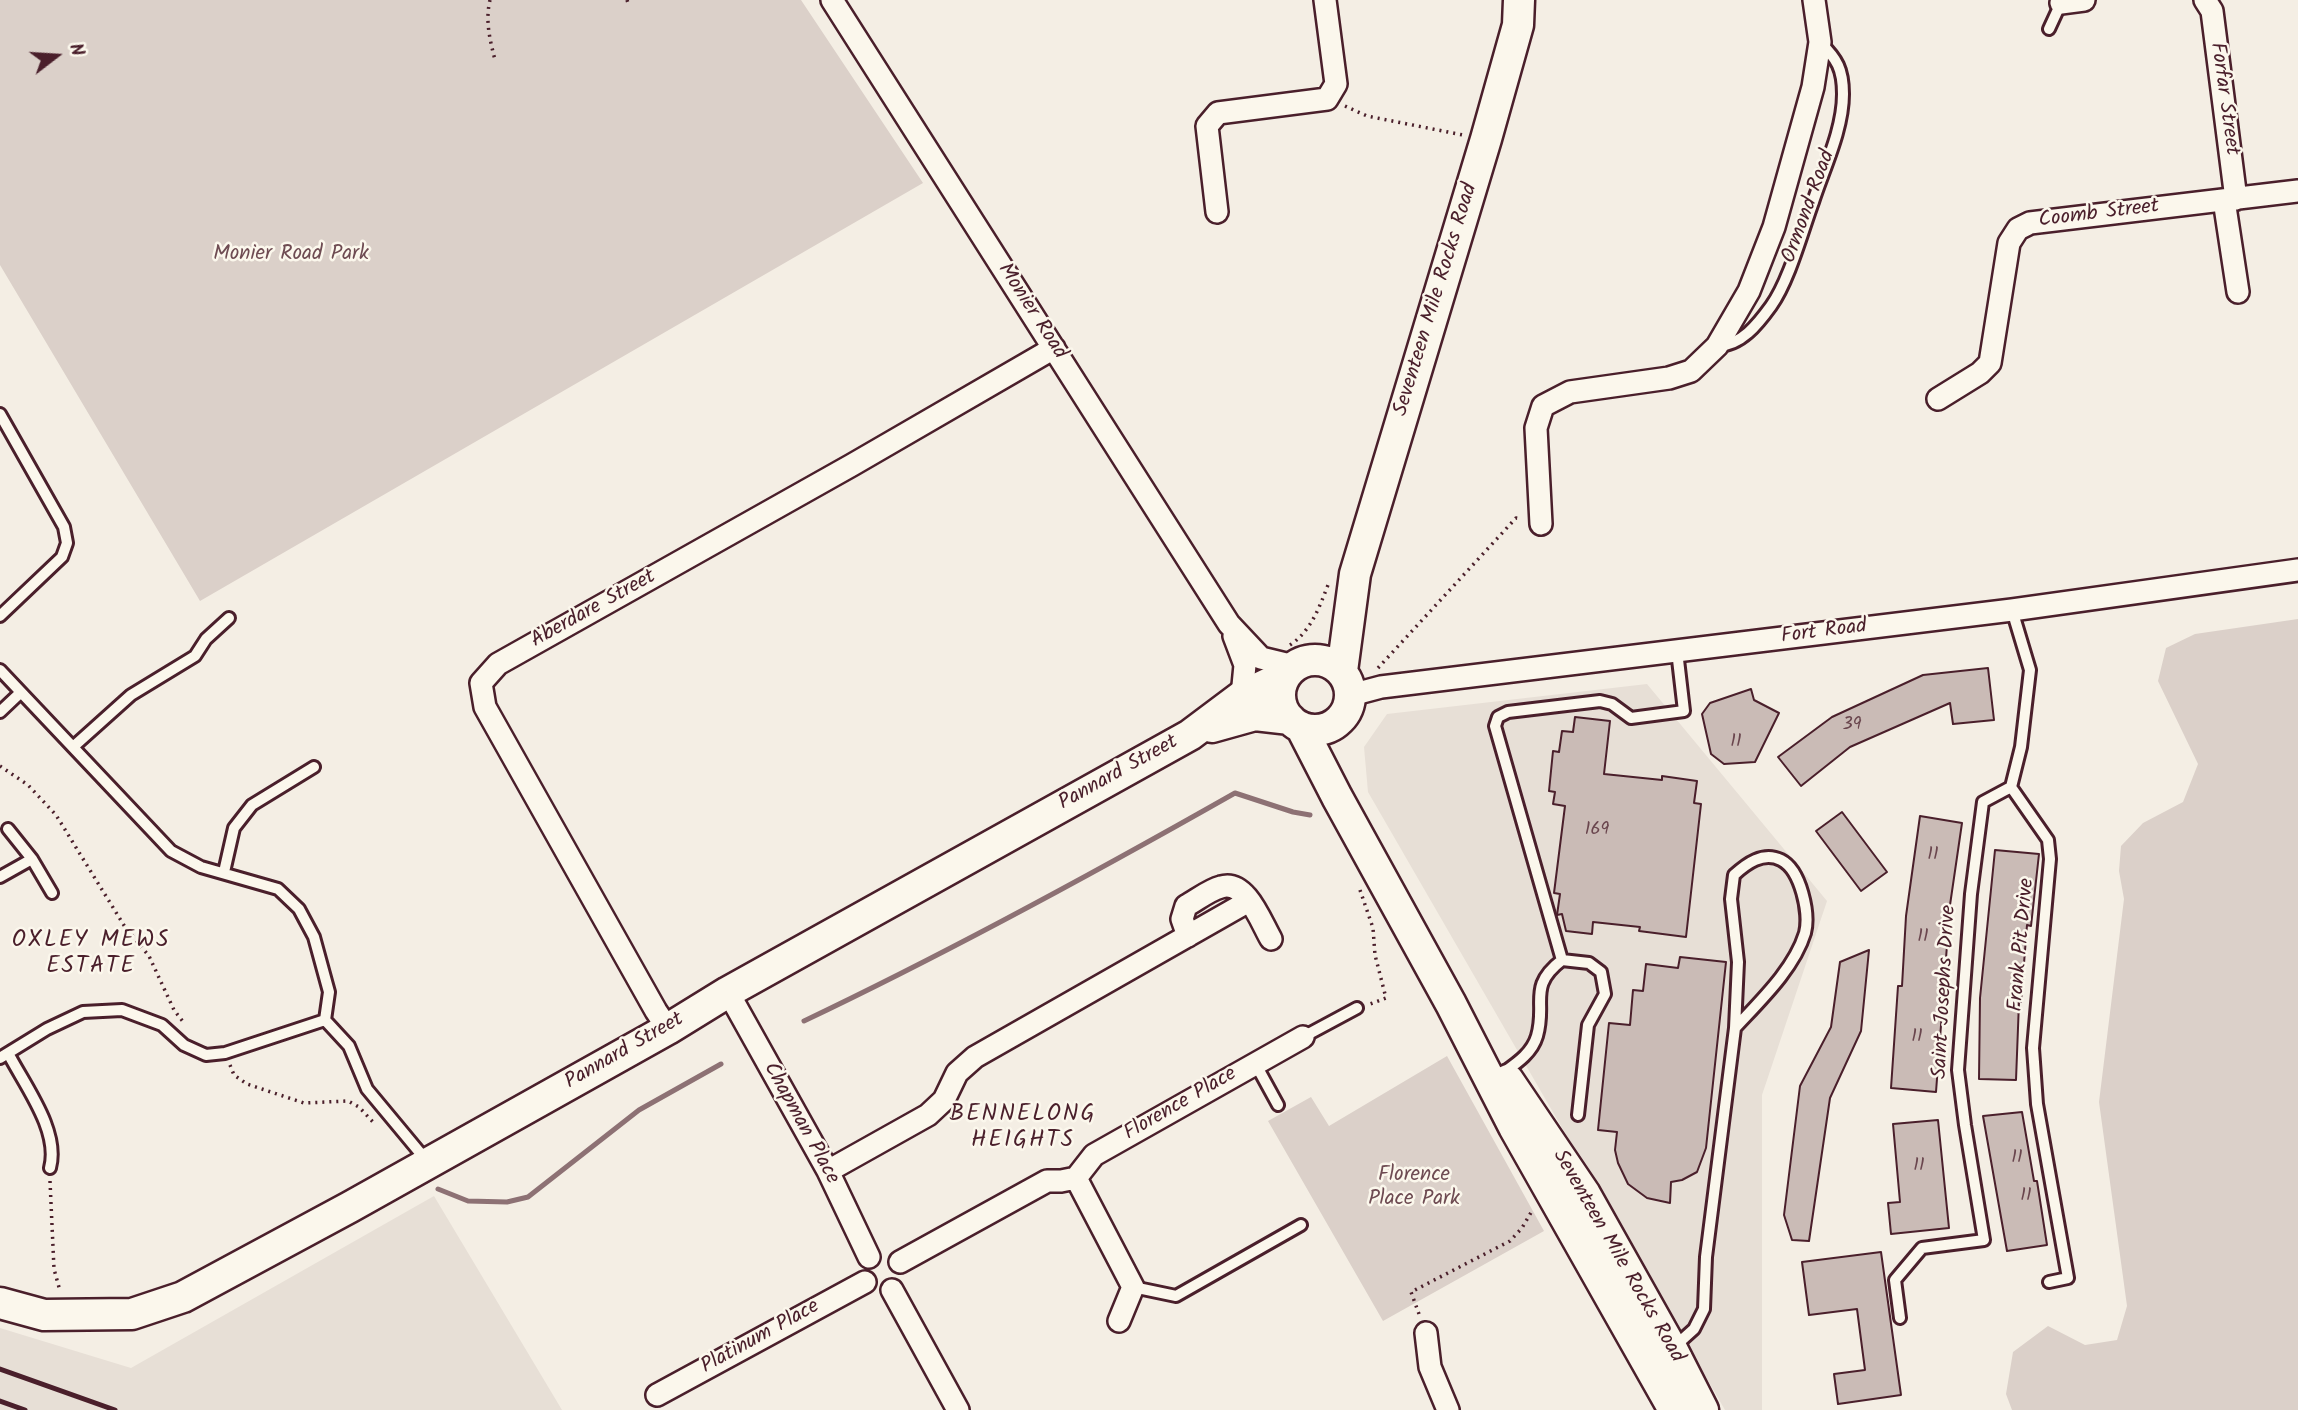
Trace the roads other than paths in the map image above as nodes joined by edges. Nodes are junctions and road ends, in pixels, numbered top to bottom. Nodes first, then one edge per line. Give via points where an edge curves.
1 (831, 0) edge
2 (1325, 0) edge
3 (1542, 0) edge
4 (1814, 0) edge
5 (2084, 0) edge
6 (2205, 0) edge
7 (2059, 2) edge
8 (1519, 12) edge
9 (2049, 29) dead end
10 (1820, 42) junction
11 (2298, 191) edge
12 (2230, 199) junction
13 (1217, 212) dead end
14 (2238, 292) dead end
15 (1717, 346) junction
16 (1054, 348) junction
17 (1938, 399) dead end
18 (0, 414) edge
19 (1541, 524) road end
20 (2298, 570) edge
21 (1343, 575) junction
22 (2012, 610) junction
23 (0, 616) edge
24 (229, 618) dead end
25 (1230, 624) junction
26 (1677, 651) junction
27 (1294, 663) junction
28 (0, 670) edge
29 (1346, 683) junction
30 (20, 693) junction
31 (1242, 696) junction
32 (0, 712) edge
33 (1306, 725) junction
34 (1190, 734) junction
35 (73, 747) junction
36 (314, 767) dead end
37 (2011, 787) junction
38 (8, 829) dead end
39 (32, 859) junction
40 (224, 872) junction
41 (0, 877) edge
42 (52, 892) dead end
43 (1271, 939) dead end
44 (1562, 960) junction
45 (728, 992) junction
46 (1451, 1004) junction
47 (1357, 1008) road end
48 (325, 1020) junction
49 (1735, 1028) junction
50 (668, 1029) junction
51 (1303, 1037) joint
52 (4, 1056) edge
53 (1255, 1063) junction
54 (1503, 1073) junction
55 (1278, 1105) dead end
56 (1578, 1115) dead end
57 (428, 1163) junction
58 (50, 1168) road end
59 (828, 1171) junction
60 (1076, 1178) junction
61 (1301, 1225) dead end
62 (869, 1257) junction
63 (900, 1262) junction
64 (865, 1282) junction
65 (2049, 1282) dead end
66 (1133, 1287) junction
67 (892, 1290) junction
68 (0, 1303) edge
69 (1900, 1318) dead end
70 (1119, 1321) dead end
71 (1426, 1333) road end
72 (1660, 1356) junction
73 (657, 1395) dead end
74 (958, 1410) edge
75 (1448, 1410) edge
76 (1674, 1410) edge
77 (1703, 1410) edge

1 - 16 street, Monier Road
2 - 13 street via 1336,84 1327,99 1217,113 1207,126
3 - 8 main road, Seventeen Mile Rocks Road
4 - 10 street, Ormond Road
5 - 7 street
6 - 12 street, Forfar Street via 2212,11
7 - 9 lane
8 - 21 main road, Seventeen Mile Rocks Road via 1486,139
10 - 15 street, Ormond Road via 1813,87 1774,227 1749,291
10 - 15 lane, Ormond Road via 1838,60 1843,94 1836,132 1799,243 1772,304 1748,334 1727,346
11 - 12 street, Coomb Street
12 - 14 street, Forfar Street
12 - 17 street, Coomb Street via 2030,223 2018,229 2009,243 1990,363
15 - 19 street, Ormond Road via 1691,372 1570,392 1543,406 1536,428
16 - 25 street, Monier Road
16 - 50 street, Aberdare Street via 498,664 481,683 485,707
18 - 23 lane via 64,527 66,543 62,558
20 - 22 street, Fort Road
21 - 27 main road, Seventeen Mile Rocks Road
21 - 29 main road, Seventeen Mile Rocks Road
22 - 26 street, Fort Road
22 - 37 lane via 2030,670
24 - 35 lane via 195,656 131,695
25 - 27 street, Monier Road via 1261,658
25 - 31 street, Monier Road via 1245,665
26 - 29 street, Fort Road via 1381,687
26 - 44 lane via 1684,711 1631,718 1600,701 1498,717 1495,726
27 - 29 main road via 1326,661
27 - 31 main road, Pannard Street
27 - 33 main road via 1281,687 1281,701
28 - 30 lane
29 - 33 main road via 1349,704 1342,718
30 - 32 lane
30 - 35 lane
31 - 34 main road, Pannard Street
33 - 34 main road, Pannard Street via 1255,715
33 - 46 main road, Seventeen Mile Rocks Road via 1336,797
34 - 45 main road, Pannard Street
35 - 40 lane via 171,851 201,867
36 - 40 lane via 252,805 234,828
37 - 65 lane, Frank Pit Drive via 2048,840 2050,859 2033,1048 2037,1104 2068,1278
37 - 69 lane, Saint Josephs Drive via 1983,802 1970,894 1961,1017 1958,1070 1984,1240 1922,1248 1895,1280
38 - 39 lane
39 - 41 lane
39 - 42 lane
40 - 48 lane via 278,889 299,909 314,937 329,992
43 - 59 street via 1249,901 975,1057 957,1073 944,1100 928,1115
44 - 54 lane via 1540,986 1536,1037 1525,1056
44 - 56 lane via 1589,963 1601,972 1604,983 1605,994 1588,1025
45 - 50 main road, Pannard Street
45 - 59 street, Chapman Place
46 - 54 main road, Seventeen Mile Rocks Road
46 - 72 main road, Seventeen Mile Rocks Road via 1514,1127
47 - 51 lane, Florence Place
48 - 52 lane via 206,1055 184,1045 162,1025 122,1010 83,1012
48 - 57 lane via 349,1046 367,1089
49 - 49 lane via 1734,875 1748,862 1763,857 1782,860 1802,890 1806,930 1784,970
49 - 72 lane via 1706,1257 1704,1309 1694,1329
50 - 57 main road, Pannard Street
51 - 53 street, Florence Place
52 - 58 lane via 49,1129 54,1155
53 - 55 lane
53 - 60 street, Florence Place via 1094,1155
54 - 72 main road, Seventeen Mile Rocks Road via 1585,1194
57 - 68 main road, Pannard Street via 183,1297 132,1314
59 - 62 street, Chapman Place
60 - 63 street via 1047,1181
60 - 66 street
61 - 66 lane via 1176,1296
62 - 63 street via 889,1253
62 - 64 street via 862,1271
63 - 67 street via 901,1280
64 - 67 street via 877,1292
64 - 73 street, Platinum Place
66 - 70 street
67 - 74 street
71 - 75 street via 1430,1367
72 - 76 main road, Seventeen Mile Rocks Road
72 - 77 main road, Seventeen Mile Rocks Road

